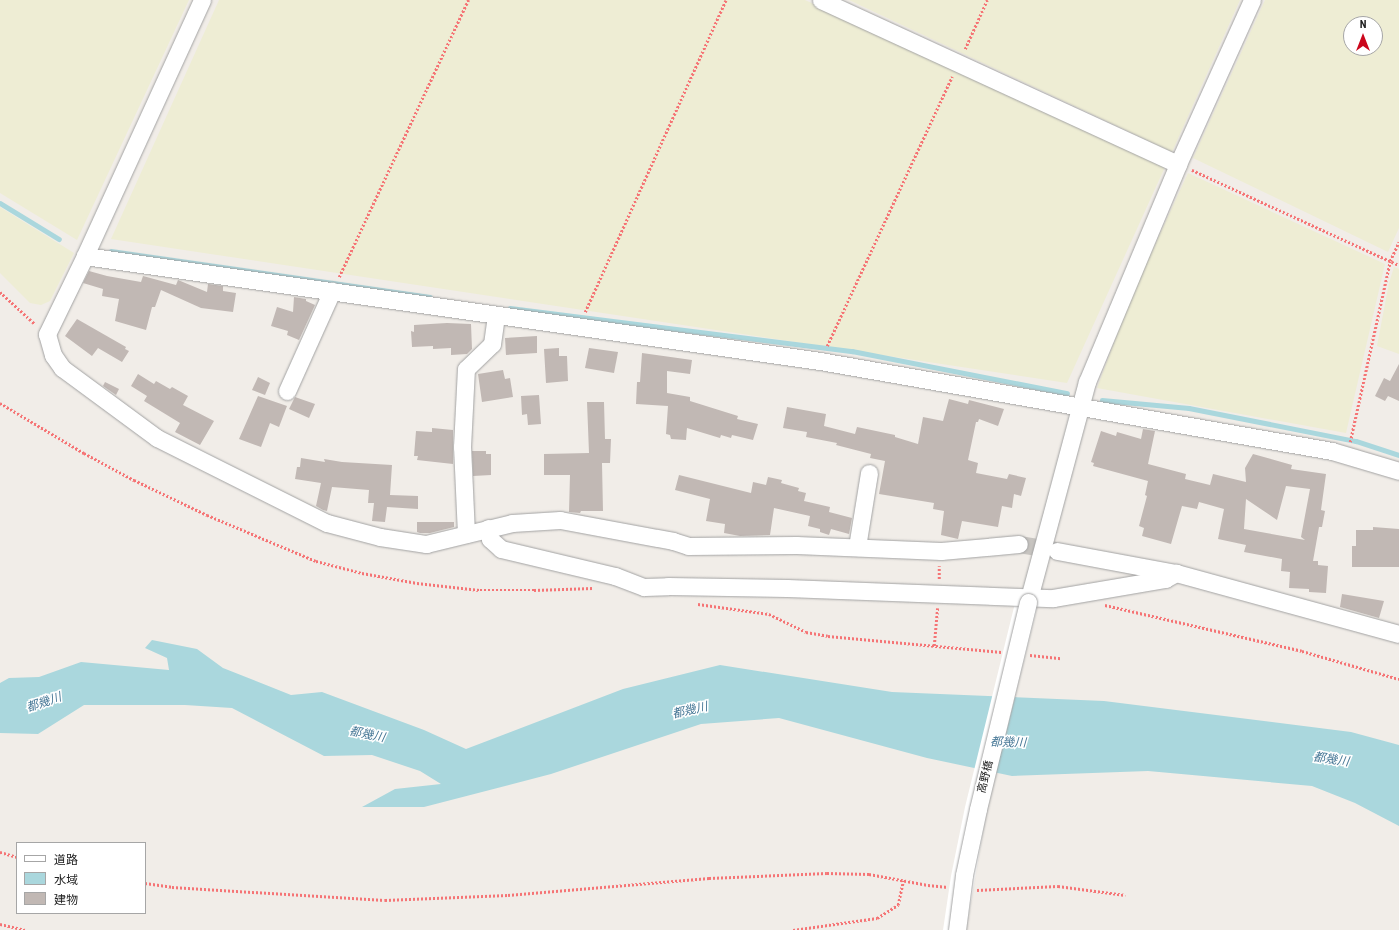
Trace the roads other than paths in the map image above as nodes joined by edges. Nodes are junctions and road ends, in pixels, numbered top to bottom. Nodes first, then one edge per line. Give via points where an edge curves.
1 (202, 0) edge
2 (821, 0) edge
3 (1252, 0) edge
4 (1178, 164) junction
5 (85, 256) junction
6 (332, 291) junction
7 (496, 315) junction
8 (287, 391) dead end
9 (1079, 407) junction
10 (1399, 471) edge
11 (869, 473) dead end
12 (488, 528) junction
13 (466, 534) junction
14 (1019, 544) tunnel mouth
15 (857, 547) junction
16 (1057, 550) tunnel mouth
17 (1176, 573) junction
18 (1029, 600) junction
19 (1399, 634) edge
20 (957, 930) edge

1 - 5 street
2 - 4 street
3 - 4 street, 高野橋
4 - 9 street, 高野橋 via 1087,382
5 - 6 street
5 - 13 street via 47,334 53,355 62,368 157,438 327,523 380,537 426,544
6 - 7 street
6 - 8 street
7 - 9 street via 820,361
7 - 13 street via 492,344 466,369 462,447
9 - 10 street via 1324,450
9 - 18 street, 高野橋
11 - 15 street
12 - 13 street
12 - 15 street via 512,523 560,520 688,546
12 - 18 street via 490,539 501,549 615,576 644,587 787,588
14 - 15 street via 941,551
16 - 17 street
17 - 18 street via 1165,579
17 - 19 street
18 - 20 street, 高野橋, bridge via 978,809 964,875

